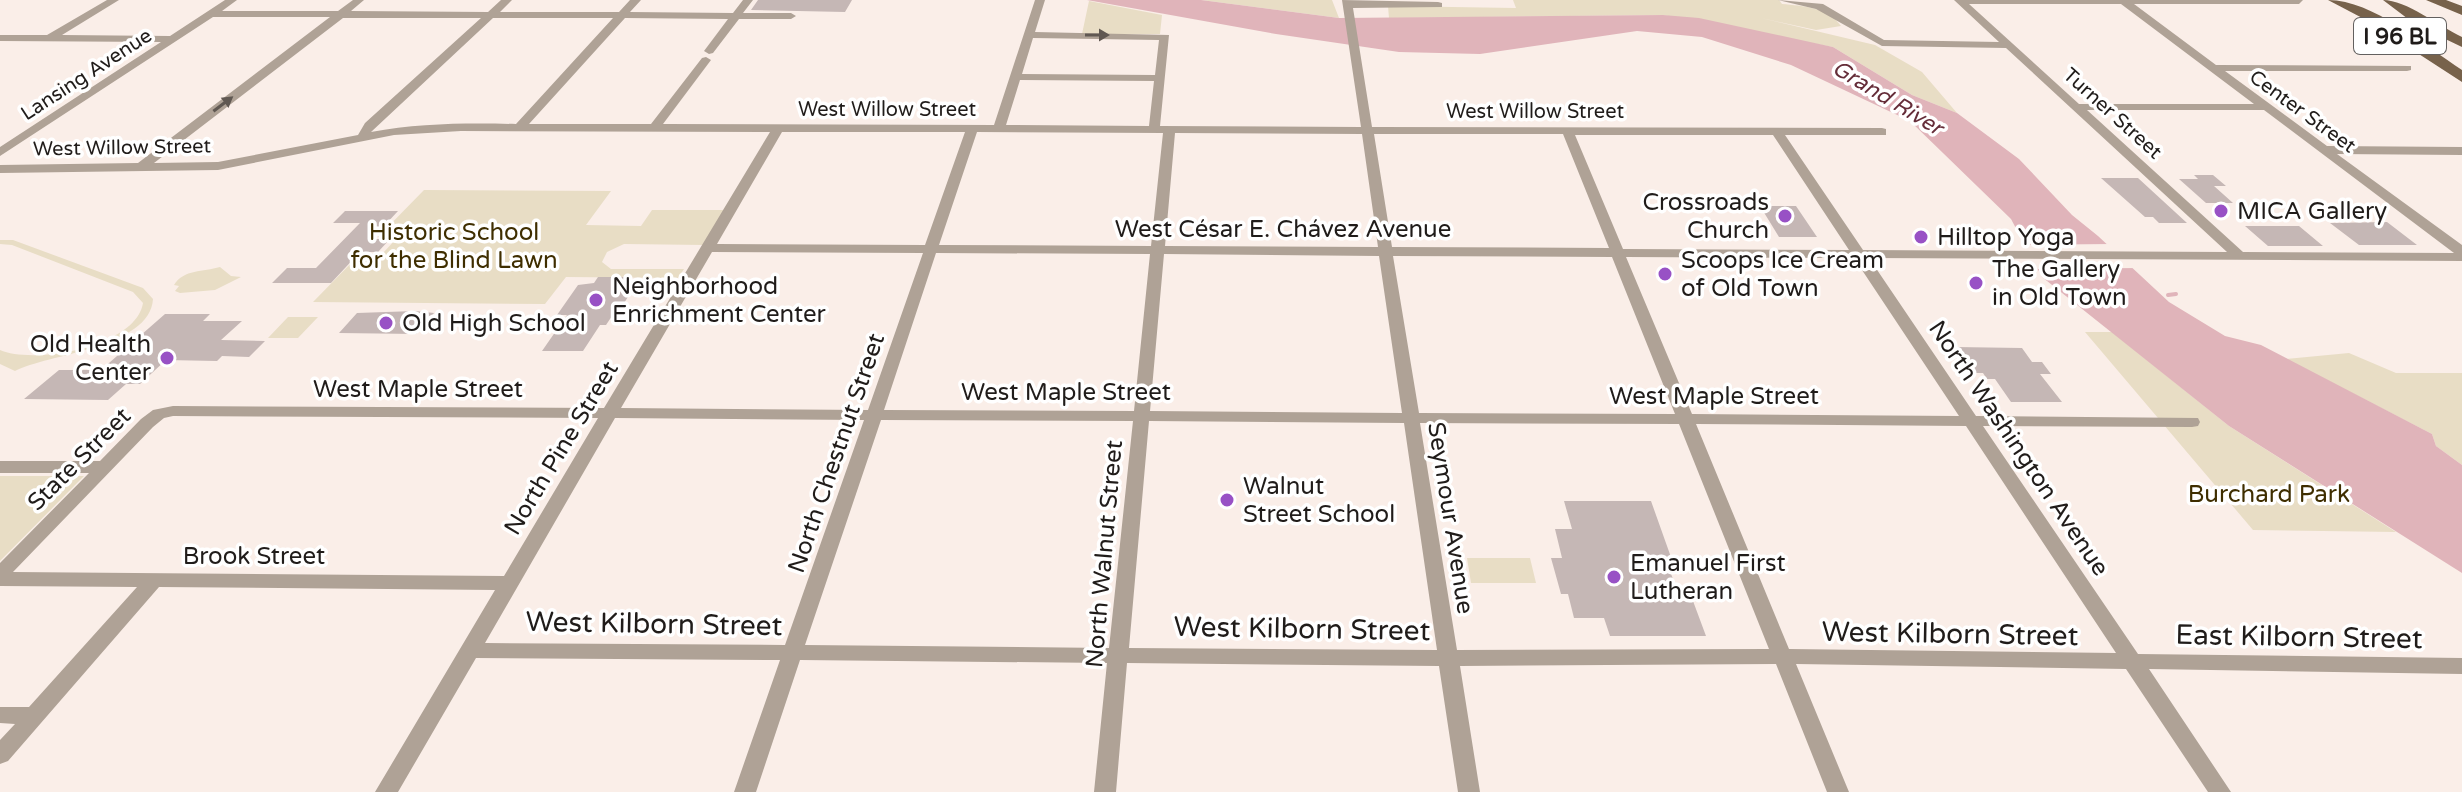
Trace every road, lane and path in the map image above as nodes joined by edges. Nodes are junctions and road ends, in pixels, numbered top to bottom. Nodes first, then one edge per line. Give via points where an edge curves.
1 (114, 0) edge
2 (232, 0) edge
3 (359, 0) edge
4 (507, 0) edge
5 (636, 0) edge
6 (748, 0) edge
7 (1040, 0) edge
8 (1959, 0) edge
9 (2123, 0) edge
10 (2335, 0) edge
11 (2373, 0) edge
12 (2390, 0) edge
13 (2433, 0) edge
14 (1784, 1) edge
15 (2299, 1) edge
16 (1822, 3) edge
17 (1347, 5) edge
18 (1438, 5) dead end
19 (2462, 11) edge
20 (211, 14) junction
21 (341, 14) junction
22 (492, 14) junction
23 (622, 16) junction
24 (736, 16) junction
25 (791, 16) dead end
26 (1029, 35) junction
27 (0, 38) edge
28 (49, 39) junction
29 (173, 39) junction
30 (2462, 43) edge
31 (2008, 45) junction
32 (2214, 68) junction
33 (2407, 68) dead end
34 (2462, 75) edge
35 (1015, 77) junction
36 (1161, 78) junction
37 (2075, 107) junction
38 (2267, 107) junction
39 (519, 127) junction
40 (654, 128) junction
41 (778, 128) junction
42 (972, 129) junction
43 (999, 129) junction
44 (1162, 130) junction
45 (1367, 131) junction
46 (1568, 132) junction
47 (1777, 132) junction
48 (1882, 132) dead end
49 (363, 136) junction
50 (2326, 150) junction
51 (2462, 151) edge
52 (0, 152) edge
53 (0, 169) edge
54 (139, 169) junction
55 (707, 248) junction
56 (932, 249) junction
57 (1158, 250) junction
58 (1386, 252) junction
59 (1617, 253) junction
60 (1859, 254) junction
61 (2462, 254) edge
62 (2240, 256) junction
63 (159, 414) joint
64 (608, 414) junction
65 (874, 415) junction
66 (1142, 417) junction
67 (1411, 418) junction
68 (1685, 420) junction
69 (1972, 421) junction
70 (2192, 422) dead end
71 (0, 467) edge
72 (104, 467) junction
73 (0, 577) edge
74 (153, 581) junction
75 (509, 583) junction
76 (469, 650) junction
77 (793, 652) junction
78 (1119, 654) junction
79 (1449, 658) junction
80 (1782, 658) junction
81 (2135, 662) junction
82 (2462, 666) edge
83 (0, 715) edge
84 (34, 716) junction
85 (0, 755) edge
86 (386, 792) edge
87 (745, 792) edge
88 (1105, 792) edge
89 (1469, 792) edge
90 (1838, 792) edge
91 (2220, 792) edge

1 - 28 street
2 - 20 street, Lansing Avenue
3 - 21 street
4 - 22 street
5 - 23 street
6 - 24 street
7 - 26 street
8 - 9 street
8 - 31 street, Turner Street
9 - 15 street
9 - 32 street, Center Street
10 - 34 main road, I 96 BL
11 - 34 main road
12 - 30 main road
13 - 19 main road, I 96 BL
14 - 16 street
16 - 31 street via 1882,43
17 - 18 street
17 - 45 street, Seymour Avenue
20 - 21 street
20 - 29 street, Lansing Avenue
21 - 22 street
54 -> 21 street
22 - 23 street
22 - 49 street
23 - 24 street
23 - 39 street
24 - 25 street
24 - 40 street
26 - 35 street
26 -> 36 street, North Walnut Street via 1165,37
27 - 28 street
28 - 29 street
29 - 52 street, Lansing Avenue
31 - 37 street, Turner Street
32 - 33 street
32 - 38 street, Center Street
35 - 36 street
35 - 43 street
36 - 44 street, North Walnut Street
37 - 38 street
37 - 62 street, Turner Street
38 - 50 street, Center Street
39 - 40 street, West Willow Street
39 - 49 street, West Willow Street
40 - 41 street, West Willow Street
41 - 42 street, West Willow Street
41 - 55 street, North Pine Street
42 - 43 street, West Willow Street
42 - 56 street, North Chestnut Street
43 - 44 street, West Willow Street
44 - 45 street, West Willow Street
44 - 57 street, North Walnut Street
45 - 46 street, West Willow Street
45 - 58 street, Seymour Avenue
46 - 47 street, West Willow Street
46 - 59 street
47 - 48 street, West Willow Street
47 - 60 street, North Washington Avenue
49 - 54 street, West Willow Street via 232,165
50 - 51 street
50 - 61 street, Center Street
53 - 54 street, West Willow Street
55 - 56 street, West César E. Chávez Avenue
55 - 64 street, North Pine Street
56 - 57 street, West César E. Chávez Avenue
56 - 65 street, North Chestnut Street
57 - 58 street, West César E. Chávez Avenue
57 - 66 street, North Walnut Street
58 - 59 street, West César E. Chávez Avenue
58 - 67 street, Seymour Avenue
59 - 60 street, West César E. Chávez Avenue
59 - 68 street
60 - 62 street, West César E. Chávez Avenue
60 - 69 street, North Washington Avenue
61 - 62 street, West César E. Chávez Avenue
63 - 64 street, West Maple Street
63 - 72 street, State Street
64 - 65 street, West Maple Street
64 - 75 street, North Pine Street
65 - 66 street, West Maple Street
65 - 77 street, North Chestnut Street
66 - 67 street, West Maple Street
66 - 78 street, North Walnut Street
67 - 68 street, West Maple Street
67 - 79 street, Seymour Avenue
68 - 69 street, West Maple Street
68 - 80 street
69 - 70 street, West Maple Street
69 - 81 street, North Washington Avenue
71 - 72 street
72 - 73 street, State Street
73 - 74 street, Brook Street
74 - 75 street, Brook Street
74 - 84 street
75 - 76 street, North Pine Street
76 - 77 street, West Kilborn Street
76 - 86 street, North Pine Street
77 - 78 street, West Kilborn Street
77 - 87 street, North Chestnut Street
78 - 79 street, West Kilborn Street
78 - 88 street, North Walnut Street
79 - 80 street, West Kilborn Street
79 - 89 street, Seymour Avenue
80 - 81 street, West Kilborn Street
80 - 90 street
81 - 82 street, East Kilborn Street
81 - 91 street, North Washington Avenue
83 - 84 street
84 - 85 street

